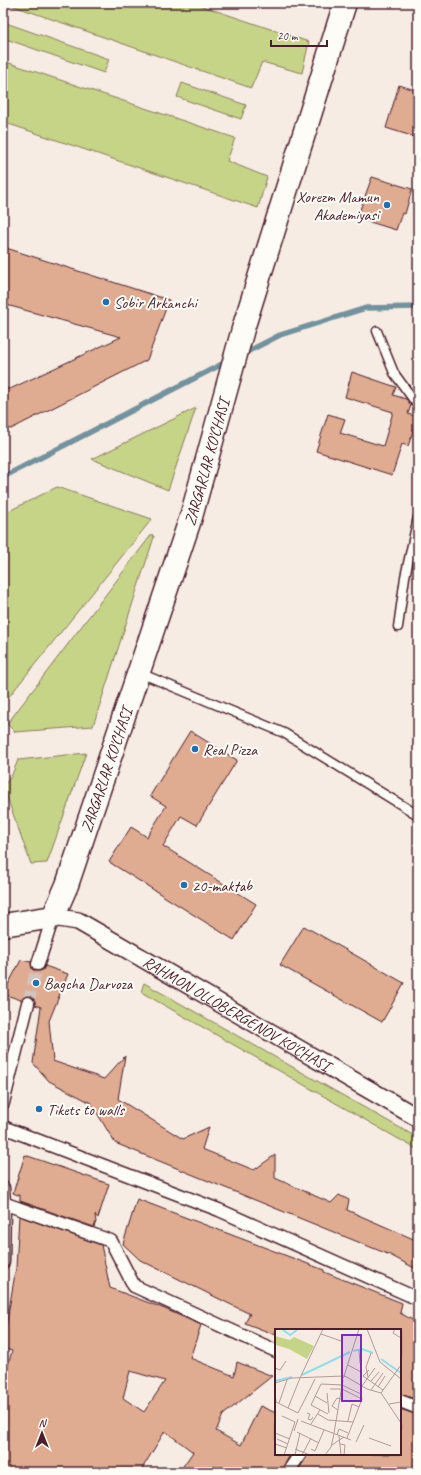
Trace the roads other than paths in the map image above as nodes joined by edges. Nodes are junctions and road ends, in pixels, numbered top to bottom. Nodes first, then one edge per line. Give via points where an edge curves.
1 (345, 3) edge
2 (377, 331) dead end
3 (418, 406) edge
4 (418, 517) edge
5 (398, 627) dead end
6 (139, 672) junction
7 (418, 815) edge
8 (54, 917) junction
9 (5, 927) edge
10 (38, 964) tunnel mouth
11 (28, 1003) tunnel mouth
12 (3, 1103) edge
13 (418, 1118) edge
14 (3, 1127) edge
15 (3, 1188) edge
16 (4, 1203) edge
17 (3, 1262) edge
18 (418, 1300) edge
19 (275, 1351) edge
20 (401, 1401) edge
21 (418, 1408) edge
22 (299, 1455) edge
23 (288, 1472) edge

1 - 6 main road, ZARGARLAR KO'CHASI via 243,329 191,517
2 - 3 lane via 394,373
4 - 5 lane via 405,577
6 - 7 lane via 284,733
6 - 8 main road, ZARGARLAR KO'CHASI
8 - 9 main road
8 - 10 street
8 - 13 street, RAHMON OLLOBERGENOV KO'CHASI via 78,921
11 - 12 street
14 - 18 street via 218,1210
15 - 16 street
16 - 17 street
16 - 19 street via 111,1242 134,1286
20 - 21 street
22 - 23 street

